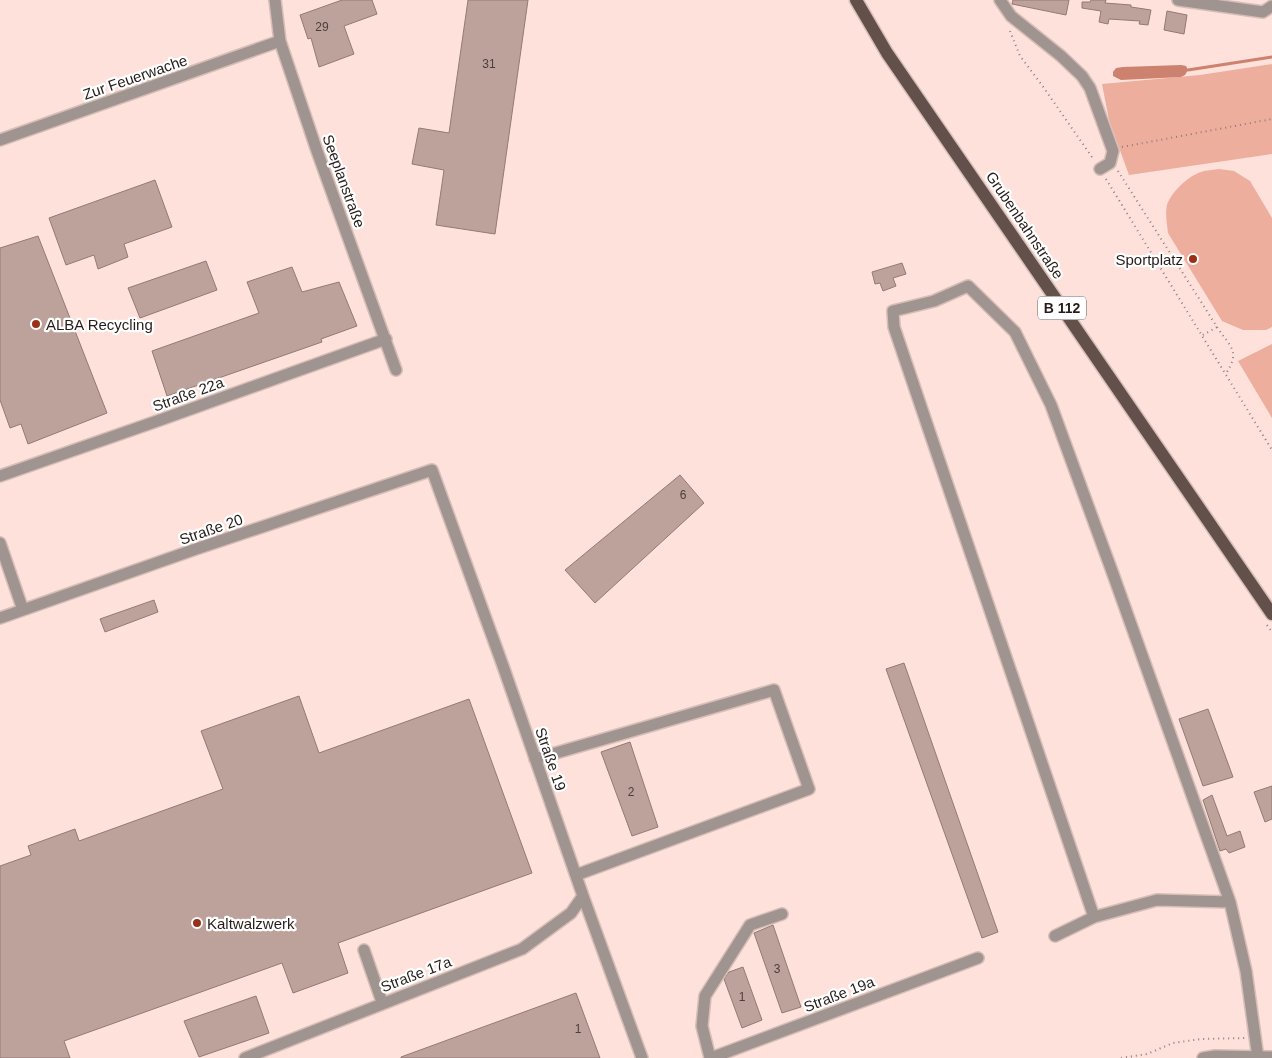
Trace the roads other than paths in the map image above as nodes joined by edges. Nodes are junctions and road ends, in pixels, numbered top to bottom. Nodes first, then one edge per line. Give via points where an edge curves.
1 (275, 0) edge
2 (856, 0) edge
3 (1000, 0) edge
4 (1178, 0) edge
5 (1272, 6) edge
6 (280, 42) junction
7 (0, 140) edge
8 (1100, 169) road end
9 (386, 339) junction
10 (396, 370) dead end
11 (432, 470) joint
12 (0, 476) edge
13 (0, 543) edge
14 (23, 610) junction
15 (1272, 614) edge
16 (0, 618) edge
17 (535, 759) junction
18 (576, 875) junction
19 (582, 896) junction
20 (1230, 902) junction
21 (782, 914) dead end
22 (1094, 917) junction
23 (1055, 936) dead end
24 (364, 950) dead end
25 (978, 958) dead end
26 (382, 1002) junction
27 (1258, 1057) edge
28 (1272, 1057) edge
29 (245, 1058) edge
30 (642, 1058) edge
31 (710, 1058) edge
32 (1202, 1058) edge

1 - 6 street, Seeplanstraße
2 - 15 main road, Grubenbahnstraße / B 112 via 887,53
3 - 8 street via 1012,16 1061,56 1090,88 1112,149 1110,163
4 - 5 street via 1263,12
6 - 7 street, Zur Feuerwache
6 - 9 street, Seeplanstraße
9 - 10 street, Seeplanstraße
9 - 12 street, Straße 22a
11 - 14 street, Straße 20
11 - 17 street, Straße 19
13 - 14 street
14 - 16 street, Straße 20
17 - 18 street, Straße 19
17 - 18 street via 774,690 809,789
18 - 19 street, Straße 19
19 - 26 street, Straße 17a via 571,913 522,949
19 - 30 street, Straße 19
20 - 22 street via 1157,900
20 - 22 street via 1051,405 1015,332 968,286 934,301 893,311 894,328
20 - 27 street via 1246,971
21 - 31 street via 750,925 705,996 702,1026
22 - 23 street
24 - 26 street
25 - 31 street, Straße 19a
26 - 29 street, Straße 17a
27 - 28 street
27 - 32 street

